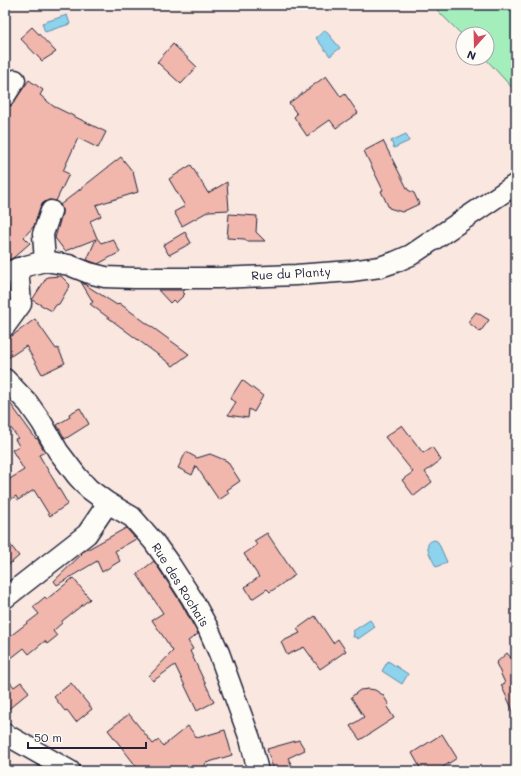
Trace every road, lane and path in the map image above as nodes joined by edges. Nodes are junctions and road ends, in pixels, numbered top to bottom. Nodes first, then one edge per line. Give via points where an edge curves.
1 (516, 184) edge
2 (51, 211) dead end
3 (45, 261) junction
4 (12, 271) edge
5 (5, 326) edge
6 (5, 378) edge
7 (108, 503) junction
8 (5, 598) edge
9 (5, 734) edge
10 (70, 771) edge
11 (258, 771) edge

1 - 3 street, Rue du Planty via 411,254 380,267 296,275 134,278 105,277 69,265
2 - 3 street via 43,234
3 - 4 street, Rue du Planty
4 - 5 street, Rue du Planty via 22,304
6 - 7 street, Rue des Rochais via 28,403 77,476
7 - 8 street via 87,534
7 - 11 street, Rue des Rochais via 132,517 154,542 191,597 218,653 250,739
9 - 10 street

